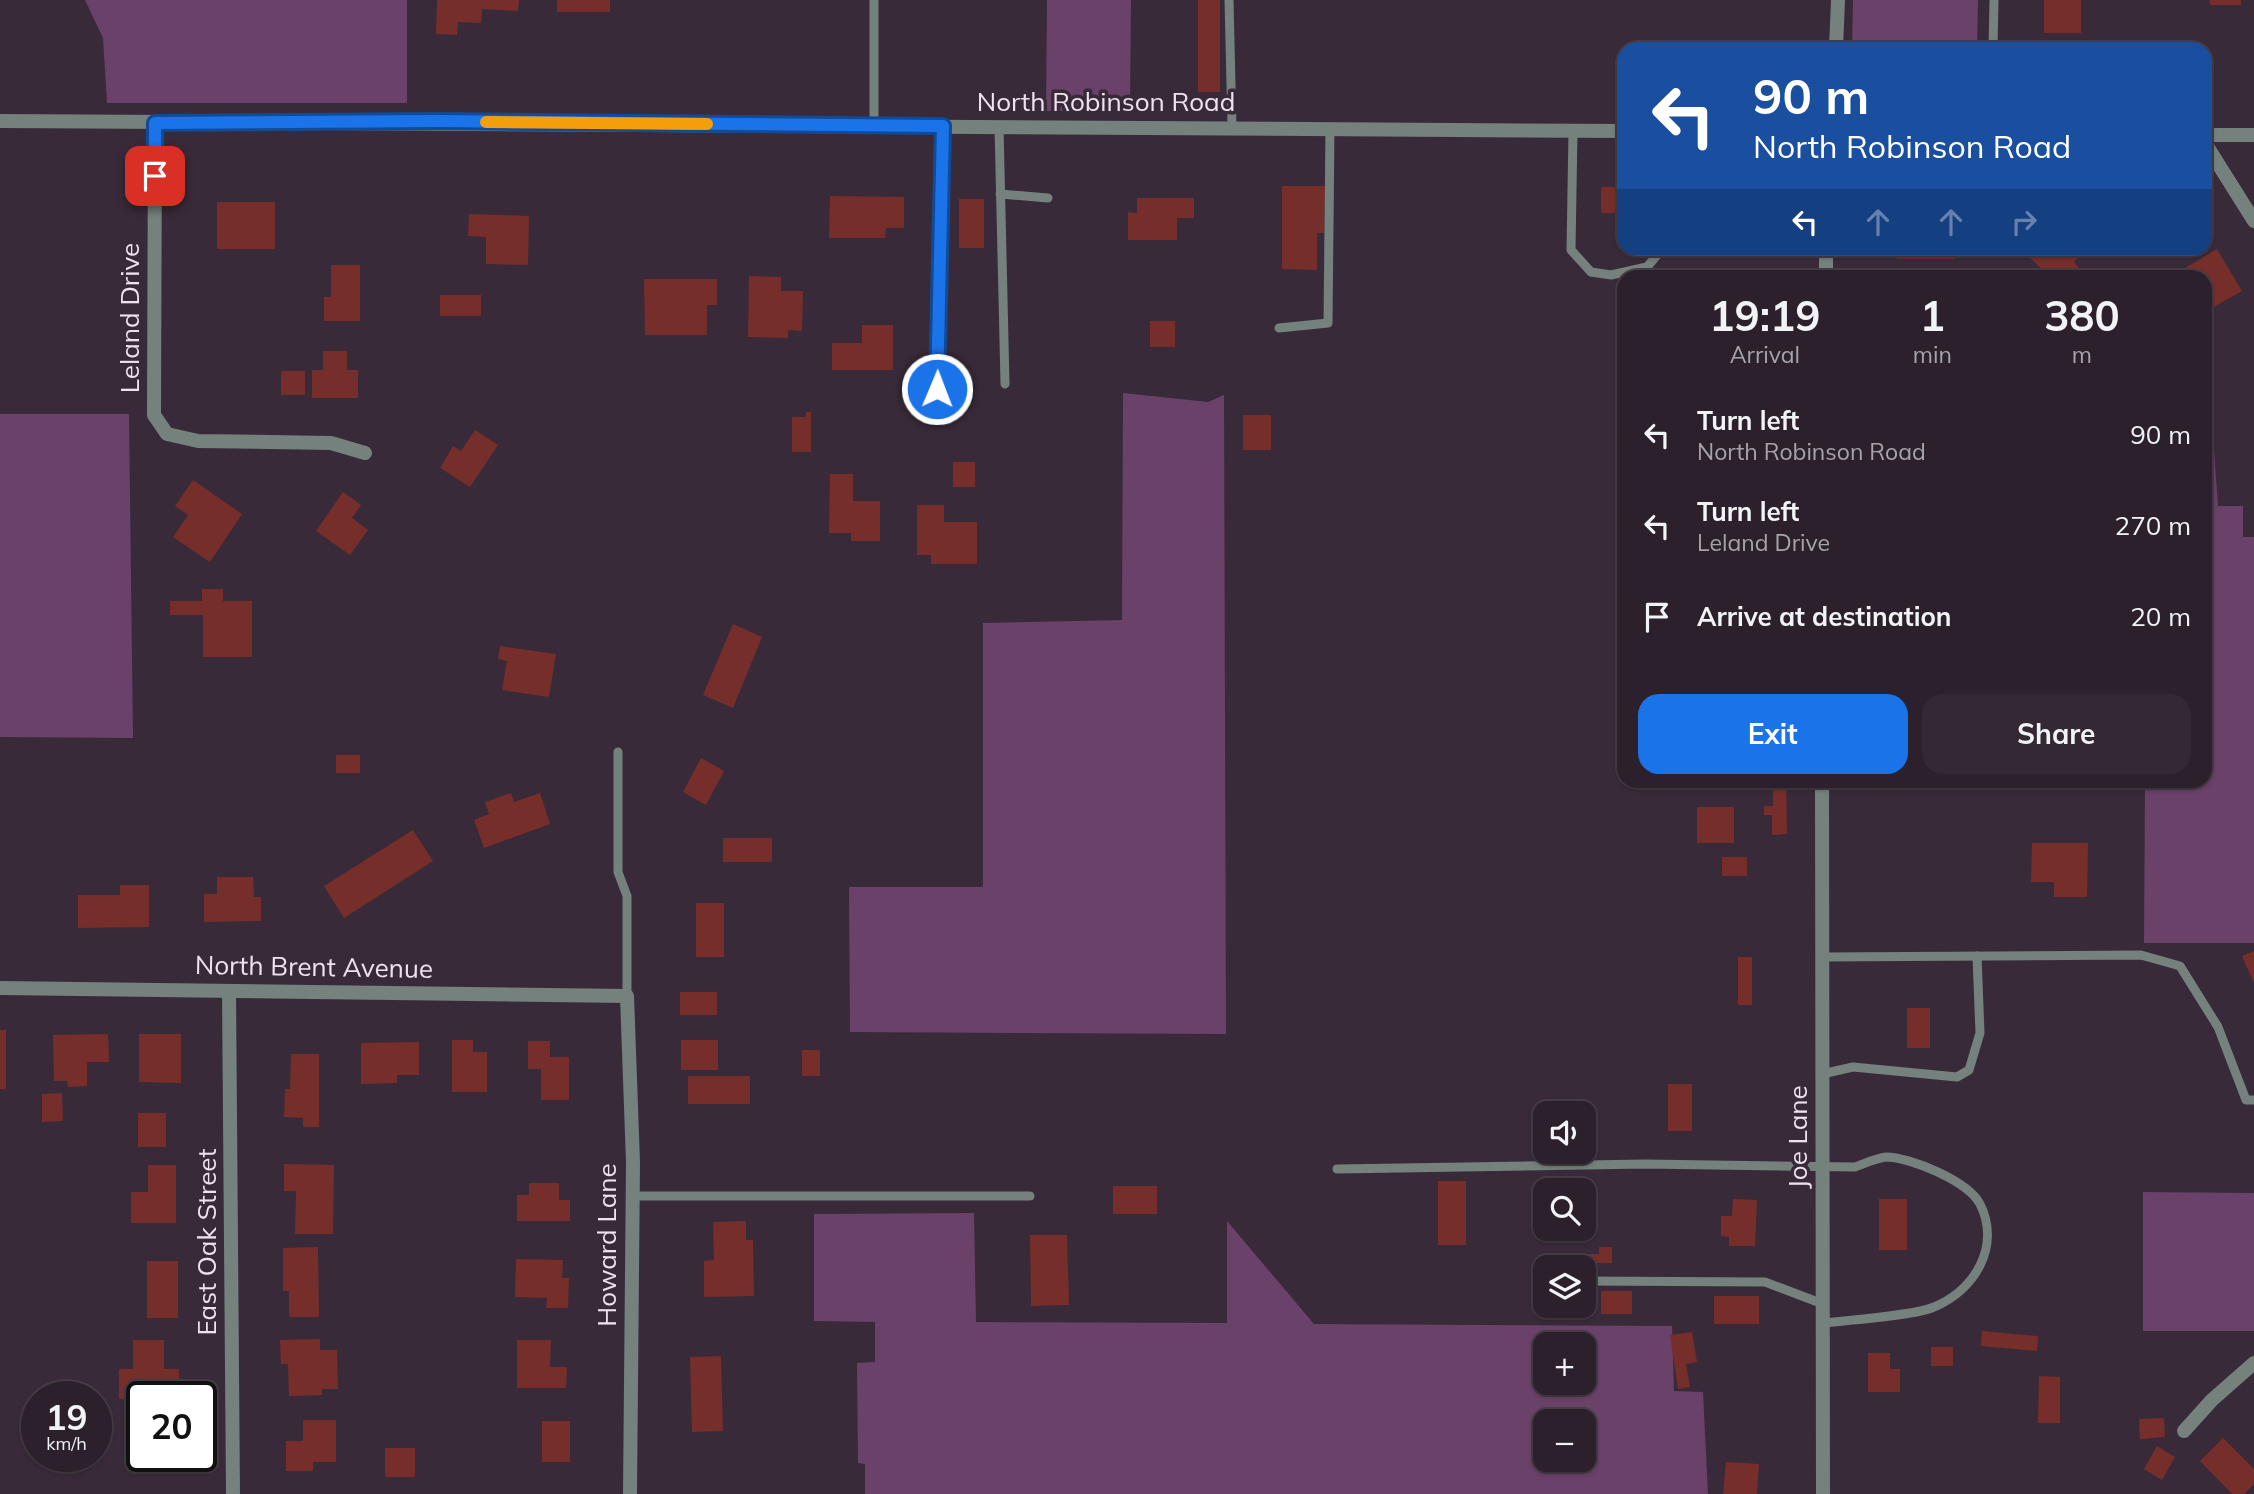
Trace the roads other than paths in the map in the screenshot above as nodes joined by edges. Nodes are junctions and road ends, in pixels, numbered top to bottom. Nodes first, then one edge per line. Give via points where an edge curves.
1 (874, 0) edge
2 (1229, 0) edge
3 (1838, 0) edge
4 (1994, 0) edge
5 (1836, 42) edge
6 (1993, 42) edge
7 (0, 121) edge
8 (155, 123) junction
9 (874, 126) junction
10 (943, 126) junction
11 (999, 126) junction
12 (1232, 127) junction
13 (1330, 128) junction
14 (1573, 131) junction
15 (1617, 131) edge
16 (2212, 135) edge
17 (2254, 135) edge
18 (2212, 154) edge
19 (1000, 194) junction
20 (1048, 198) dead end
21 (2254, 221) edge
22 (1656, 256) edge
23 (1634, 270) edge
24 (1617, 274) edge
25 (1279, 328) dead end
26 (1005, 384) dead end
27 (937, 389) dead end
28 (365, 453) dead end
29 (618, 752) dead end
30 (1822, 788) edge
31 (1977, 956) junction
32 (1822, 957) junction
33 (0, 988) edge
34 (229, 990) junction
35 (626, 996) junction
36 (1822, 1074) junction
37 (2254, 1100) edge
38 (1823, 1164) junction
39 (1337, 1169) dead end
40 (632, 1196) junction
41 (1030, 1196) dead end
42 (1596, 1281) edge
43 (1823, 1304) junction
44 (1823, 1324) junction
45 (2254, 1363) edge
46 (2184, 1431) dead end
47 (233, 1494) edge
48 (630, 1494) edge
49 (1823, 1494) edge

1 - 9 lane
2 - 12 lane
3 - 5 street
4 - 6 lane
7 - 8 street, North Robinson Road
8 - 9 street, North Robinson Road
8 - 28 street, Leland Drive via 154,415 167,434 198,442 331,443
9 - 10 street, North Robinson Road
10 - 11 street, North Robinson Road
10 - 27 lane
11 - 12 street, North Robinson Road
11 - 19 lane
12 - 13 street, North Robinson Road
13 - 14 street, North Robinson Road
13 - 25 lane via 1328,323
14 - 15 street, North Robinson Road
14 - 24 lane via 1571,250 1591,272
16 - 17 street
18 - 21 street
19 - 20 lane
19 - 26 lane
22 - 23 lane via 1647,267
29 - 35 lane via 618,872 627,896
30 - 32 street, Joe Lane
31 - 32 lane
31 - 36 lane via 1980,1032 1969,1070 1957,1077 1853,1067
31 - 37 lane via 2141,955 2180,966 2218,1027 2246,1100
32 - 36 street, Joe Lane
33 - 34 street, North Brent Avenue
34 - 35 street, North Brent Avenue
34 - 47 street, East Oak Street
35 - 40 street, Howard Lane
36 - 38 street, Joe Lane
38 - 39 lane
38 - 43 street, Joe Lane
38 - 44 lane via 1855,1167 1885,1157 1920,1164 1979,1201 1989,1228 1983,1265 1961,1292 1932,1308
40 - 41 lane
40 - 48 street, Howard Lane
42 - 43 lane via 1765,1282
43 - 44 street, Joe Lane
44 - 49 street, Joe Lane
45 - 46 street

